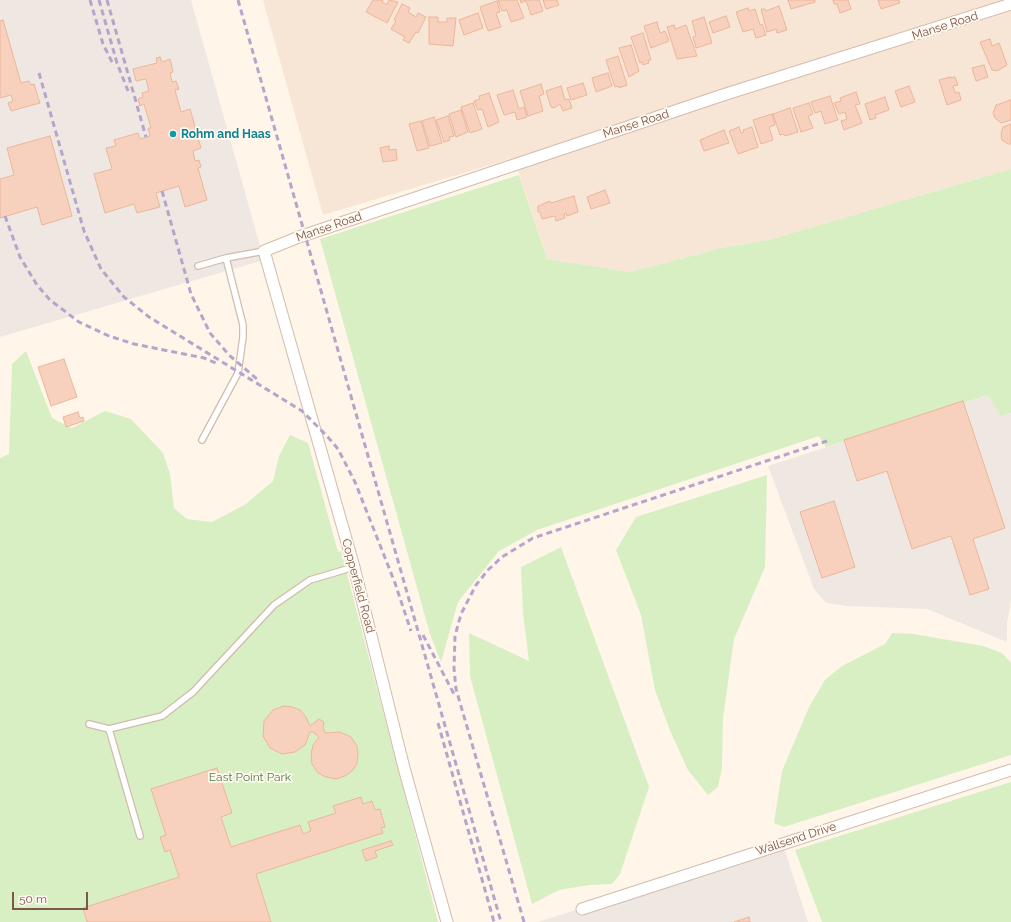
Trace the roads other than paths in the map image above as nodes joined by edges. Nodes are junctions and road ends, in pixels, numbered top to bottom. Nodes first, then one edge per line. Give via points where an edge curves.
1 (1011, 4) edge
2 (264, 251) junction
3 (226, 258) junction
4 (198, 266) dead end
5 (202, 440) dead end
6 (354, 567) junction
7 (89, 724) dead end
8 (109, 729) junction
9 (1011, 770) edge
10 (140, 836) dead end
11 (582, 909) dead end
12 (447, 922) edge

1 - 2 street, Manse Road via 723,95
2 - 3 lane
2 - 6 street, Copperfield Road
3 - 4 lane
3 - 5 lane via 243,325 243,337 238,373
6 - 8 lane via 310,580 274,604 193,692 162,716
6 - 12 street, Copperfield Road via 404,768
7 - 8 lane
8 - 10 lane
9 - 11 street, Wallsend Drive

